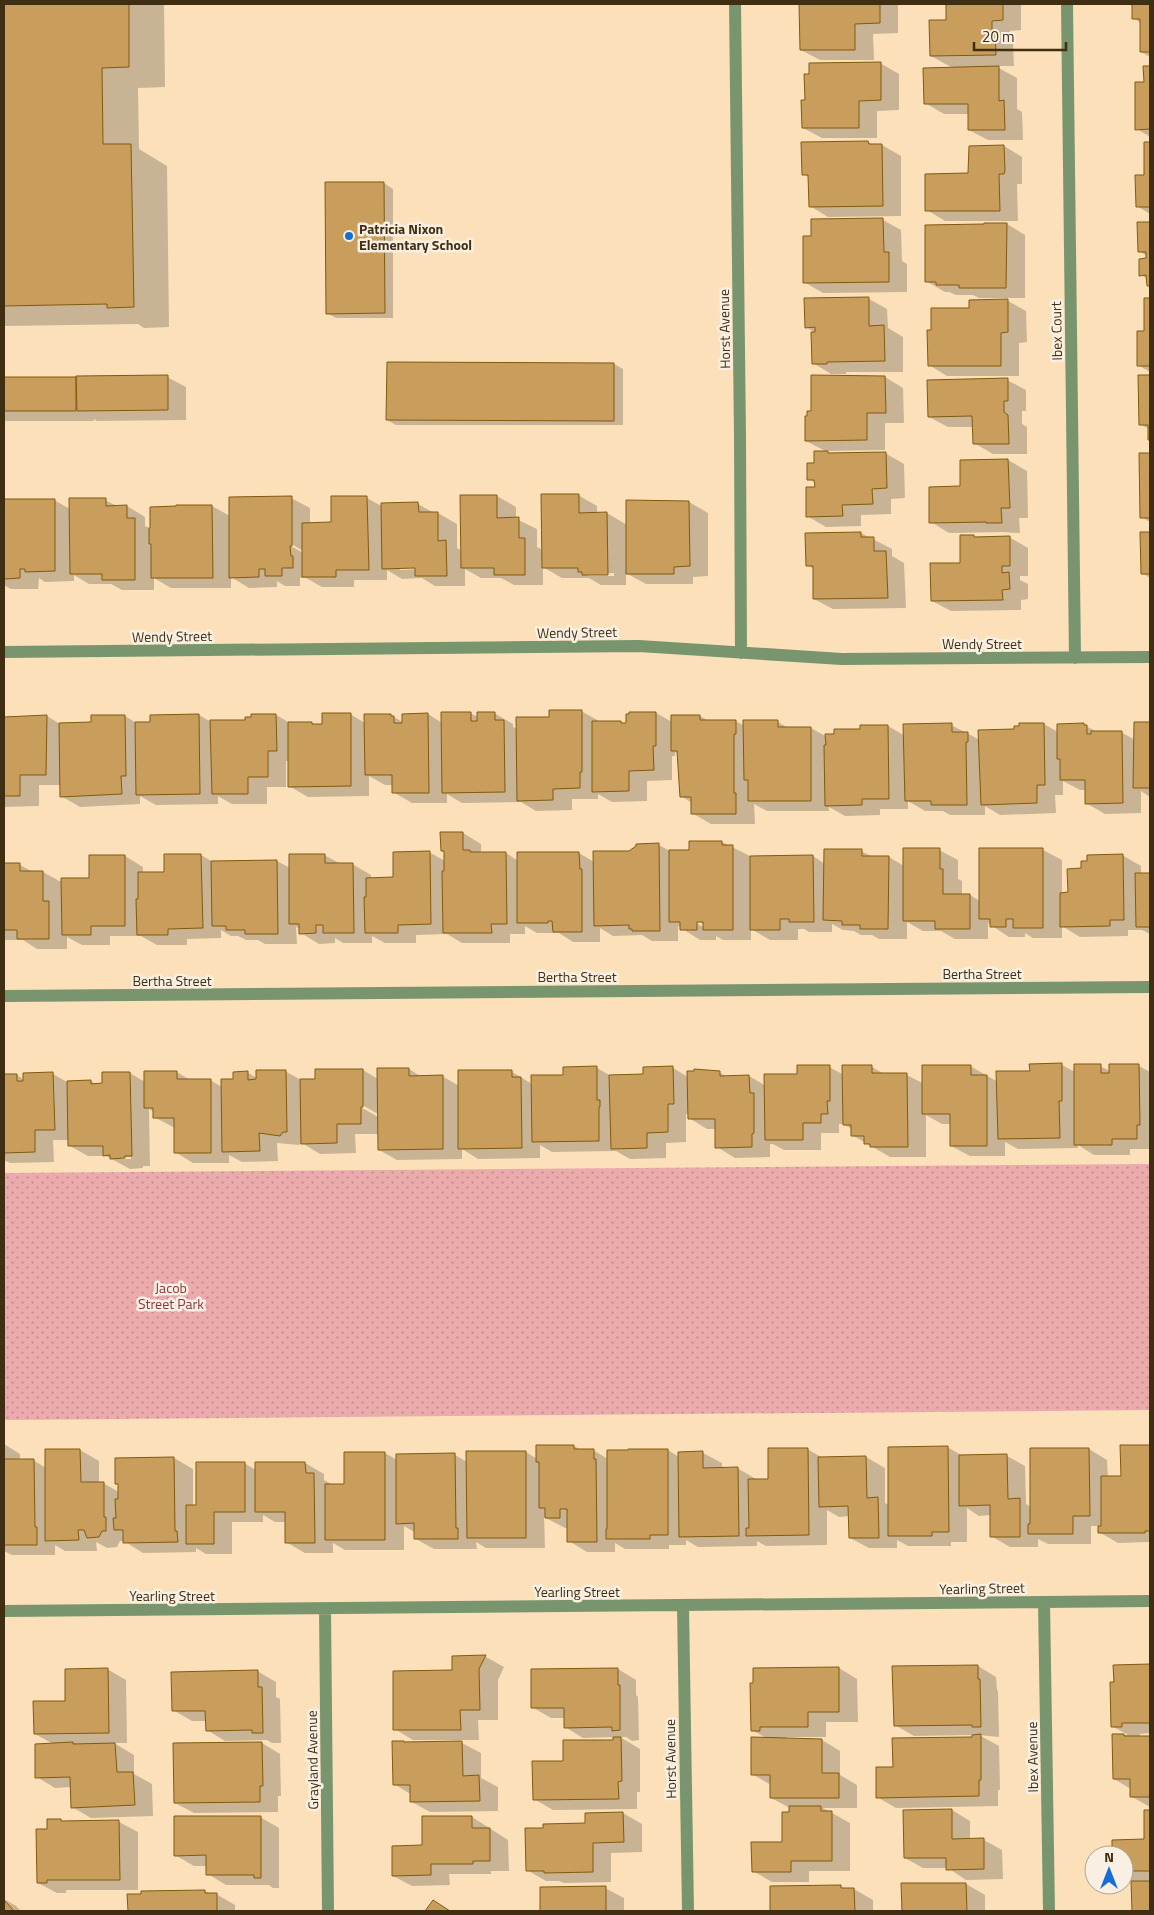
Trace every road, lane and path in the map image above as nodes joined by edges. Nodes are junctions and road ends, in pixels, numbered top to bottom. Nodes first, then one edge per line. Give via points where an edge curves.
1 (735, 4) edge
2 (1067, 4) edge
3 (4, 652) edge
4 (741, 653) junction
5 (1075, 658) junction
6 (1150, 658) edge
7 (1150, 987) edge
8 (4, 996) edge
9 (1150, 1601) edge
10 (1044, 1602) junction
11 (683, 1606) junction
12 (325, 1609) junction
13 (4, 1611) edge
14 (328, 1911) edge
15 (688, 1911) edge
16 (1049, 1911) edge

1 - 4 street, Horst Avenue
2 - 5 street, Ibex Court
3 - 4 street, Wendy Street via 639,646
4 - 5 street, Wendy Street via 842,659
5 - 6 street, Wendy Street
7 - 8 street, Bertha Street
9 - 10 street, Yearling Street
10 - 11 street, Yearling Street
10 - 16 street, Ibex Avenue
11 - 12 street, Yearling Street
11 - 15 street, Horst Avenue
12 - 13 street, Yearling Street
12 - 14 street, Grayland Avenue

